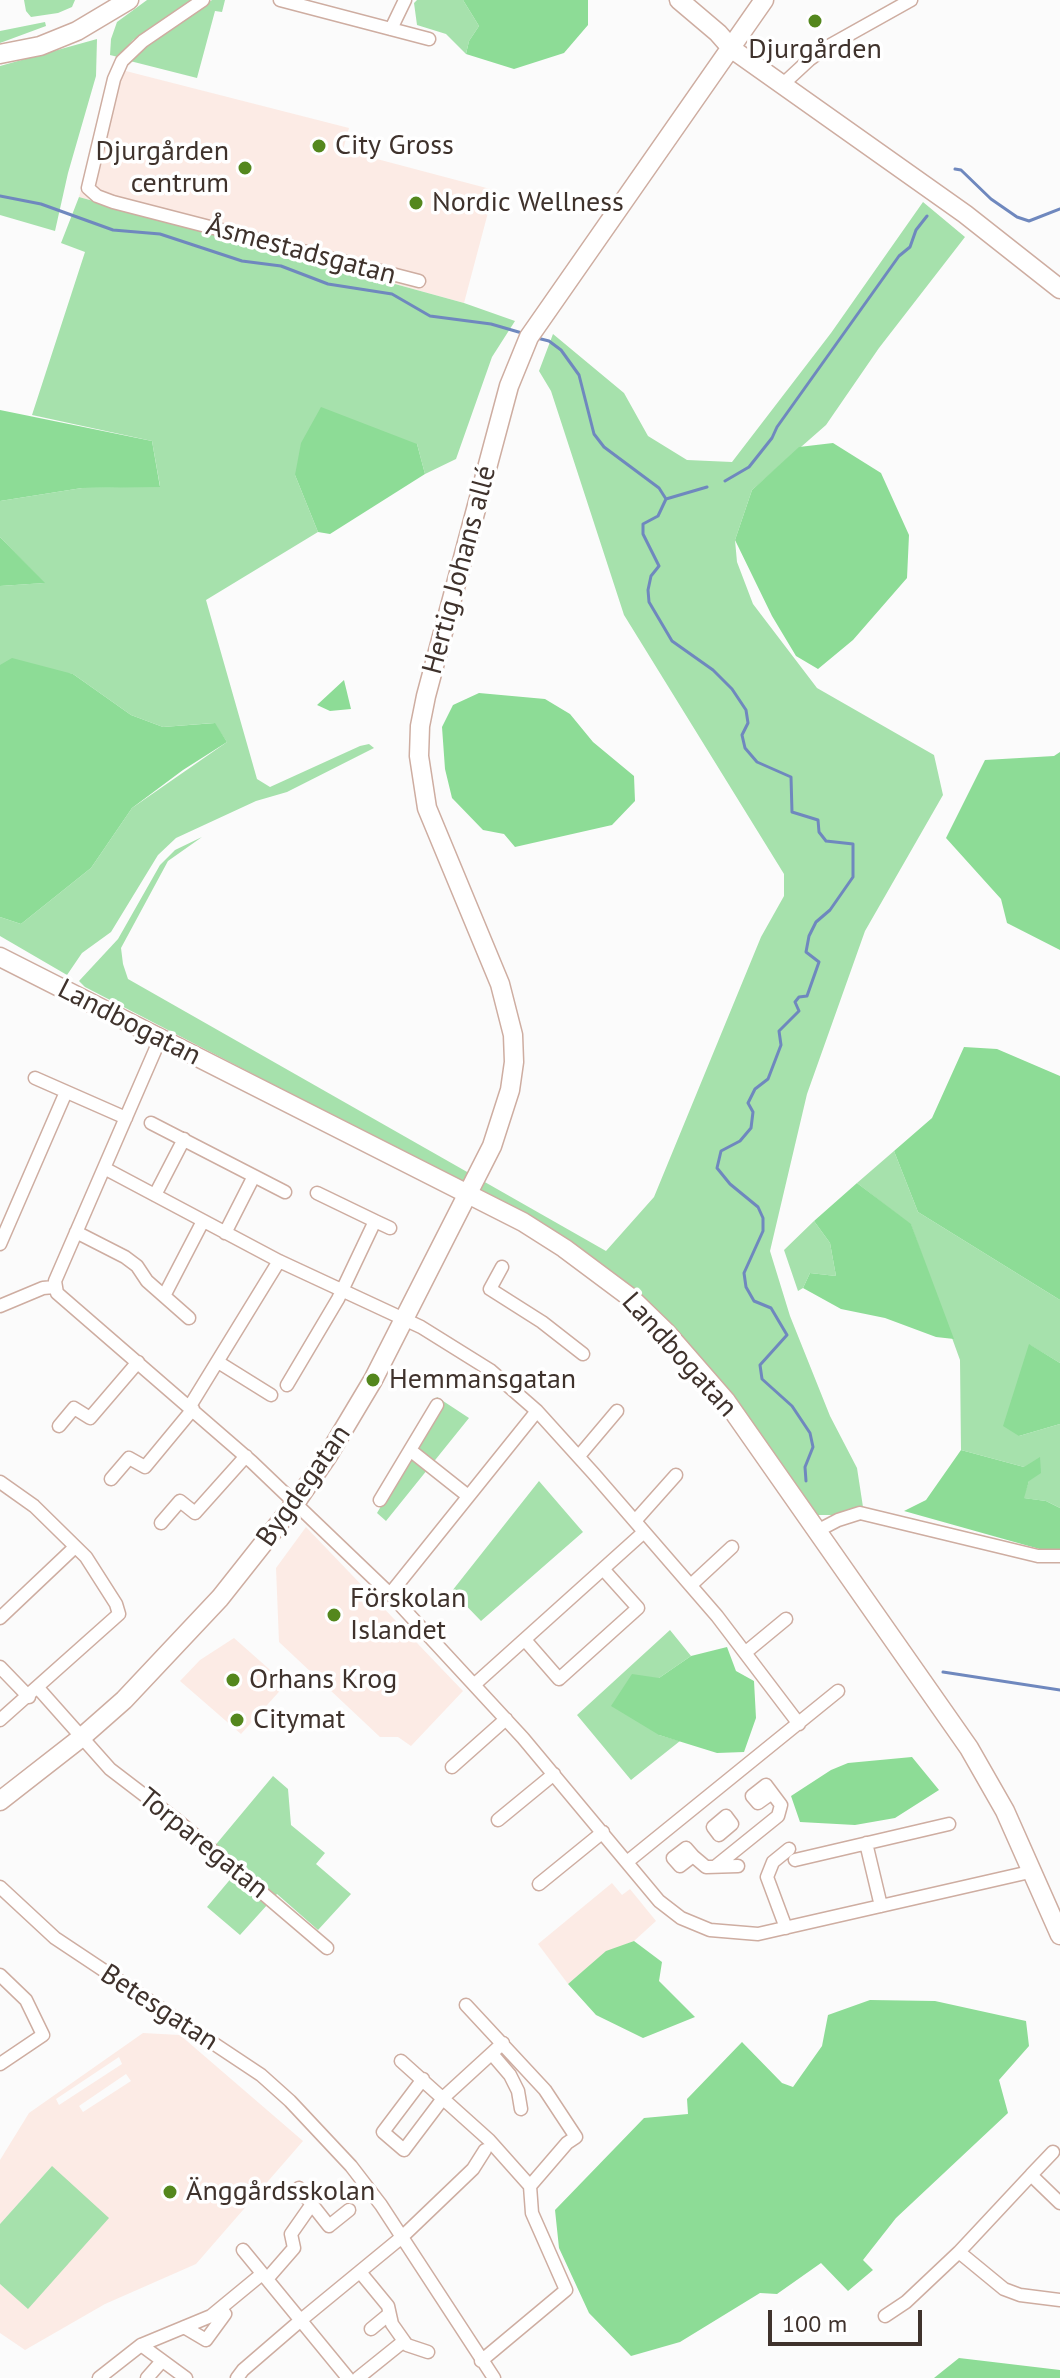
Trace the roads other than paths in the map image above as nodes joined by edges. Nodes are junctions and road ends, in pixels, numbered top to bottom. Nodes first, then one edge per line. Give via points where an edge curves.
1 (105, 0) edge
2 (129, 0) edge
3 (203, 0) edge
4 (280, 0) edge
5 (405, 0) edge
6 (665, 0) edge
7 (679, 0) edge
8 (764, 0) edge
9 (911, 0) edge
10 (391, 29) junction
11 (429, 39) dead end
12 (728, 46) junction
13 (0, 53) edge
14 (782, 85) junction
15 (419, 281) dead end
16 (1060, 289) edge
17 (0, 957) edge
18 (160, 1039) junction
19 (35, 1078) dead end
20 (66, 1092) junction
21 (126, 1118) junction
22 (151, 1123) dead end
23 (184, 1139) junction
24 (104, 1168) junction
25 (254, 1176) junction
26 (285, 1192) dead end
27 (317, 1193) dead end
28 (469, 1194) junction
29 (155, 1195) junction
30 (203, 1221) junction
31 (375, 1221) junction
32 (390, 1228) dead end
33 (76, 1232) junction
34 (225, 1233) junction
35 (0, 1244) edge
36 (279, 1261) junction
37 (502, 1267) dead end
38 (54, 1287) junction
39 (342, 1291) junction
40 (164, 1296) junction
41 (0, 1306) edge
42 (189, 1318) dead end
43 (406, 1319) junction
44 (583, 1354) dead end
45 (138, 1362) junction
46 (218, 1362) junction
47 (287, 1385) dead end
48 (271, 1395) dead end
49 (437, 1405) dead end
50 (192, 1408) junction
51 (537, 1411) junction
52 (617, 1411) dead end
53 (59, 1426) dead end
54 (410, 1450) junction
55 (246, 1456) junction
56 (579, 1456) junction
57 (676, 1475) dead end
58 (111, 1479) dead end
59 (0, 1482) edge
60 (468, 1496) junction
61 (380, 1500) dead end
62 (296, 1502) junction
63 (635, 1521) junction
64 (161, 1523) dead end
65 (817, 1531) junction
66 (644, 1532) junction
67 (75, 1547) junction
68 (732, 1547) dead end
69 (1060, 1556) edge
70 (603, 1569) junction
71 (691, 1585) junction
72 (390, 1594) junction
73 (0, 1618) edge
74 (786, 1619) dead end
75 (525, 1640) junction
76 (746, 1652) junction
77 (0, 1667) edge
78 (475, 1684) junction
79 (838, 1691) dead end
80 (34, 1692) junction
81 (506, 1719) junction
82 (0, 1720) edge
83 (799, 1724) junction
84 (82, 1737) junction
85 (452, 1767) dead end
86 (554, 1774) junction
87 (772, 1793) dead end
88 (0, 1801) edge
89 (498, 1820) dead end
90 (732, 1824) dead end
91 (949, 1824) dead end
92 (603, 1832) junction
93 (746, 1842) junction
94 (866, 1843) junction
95 (693, 1856) dead end
96 (627, 1862) junction
97 (716, 1866) junction
98 (738, 1866) dead end
99 (1034, 1871) junction
100 (539, 1884) dead end
101 (0, 1887) edge
102 (881, 1906) junction
103 (786, 1928) junction
104 (1060, 1935) edge
105 (327, 1948) dead end
106 (0, 1975) edge
107 (466, 2005) dead end
108 (503, 2043) junction
109 (492, 2054) junction
110 (401, 2061) dead end
111 (0, 2064) edge
112 (423, 2079) junction
113 (444, 2097) junction
114 (521, 2109) dead end
115 (485, 2150) dead end
116 (1053, 2152) dead end
117 (1031, 2175) junction
118 (530, 2186) junction
119 (299, 2188) dead end
120 (1060, 2203) edge
121 (312, 2204) junction
122 (349, 2210) dead end
123 (402, 2237) junction
124 (243, 2250) dead end
125 (959, 2252) junction
126 (360, 2272) junction
127 (265, 2276) junction
128 (1060, 2300) edge
129 (221, 2309) junction
130 (388, 2315) junction
131 (885, 2316) dead end
132 (301, 2320) junction
133 (184, 2327) junction
134 (371, 2329) dead end
135 (404, 2341) junction
136 (141, 2345) junction
137 (428, 2352) dead end
138 (162, 2361) junction
139 (481, 2361) junction
140 (491, 2377) edge
141 (99, 2378) edge
142 (147, 2378) edge
143 (186, 2378) edge
144 (237, 2378) edge
145 (348, 2378) edge
146 (358, 2378) edge

1 - 13 street
2 - 13 street via 77,31
3 - 15 street, Åsmestadsgatan via 122,61 88,188 113,202
4 - 10 street
5 - 10 street
6 - 12 street
7 - 12 street
8 - 12 street, Hertig Johans allé
9 - 14 street via 818,53
10 - 11 street
12 - 14 street
12 - 28 street, Hertig Johans allé via 523,351 420,726 427,808 500,984 513,1035 514,1062 503,1119
14 - 16 street via 965,214
17 - 18 street, Landbogatan
18 - 21 street
18 - 28 street, Landbogatan
19 - 20 street
20 - 21 street
20 - 35 street
21 - 24 street
22 - 23 street
23 - 25 street
23 - 29 street
24 - 29 street
24 - 33 street
25 - 26 street
25 - 34 street
27 - 31 street
28 - 43 street, Bygdegatan
28 - 65 street, Landbogatan via 564,1248 631,1298 726,1401
29 - 30 street
30 - 34 street
30 - 40 street
31 - 32 street
31 - 39 street
33 - 38 street
33 - 40 street via 125,1257
34 - 36 street
36 - 39 street
36 - 46 street
37 - 44 street via 490,1289
38 - 41 street
38 - 45 street
39 - 43 street
39 - 47 street
40 - 42 street
43 - 51 street via 490,1370
43 - 62 street, Bygdegatan via 351,1419
45 - 50 street
45 - 53 street via 90,1418 74,1408
46 - 48 street
46 - 50 street
49 - 54 street
50 - 55 street
50 - 58 street via 145,1467 129,1458
51 - 56 street
51 - 60 street
52 - 56 street
54 - 60 street
54 - 61 street
55 - 62 street
55 - 64 street via 195,1513 180,1501
56 - 63 street
57 - 63 street
59 - 67 street via 34,1506
60 - 72 street
62 - 72 street
62 - 84 street, Bygdegatan via 201,1620
63 - 66 street
65 - 69 street via 860,1513 1038,1556
65 - 99 street, Landbogatan via 969,1748
66 - 70 street
66 - 71 street
67 - 73 street
67 - 80 street via 95,1569 119,1614
68 - 71 street
70 - 75 street
70 - 75 street via 638,1608 559,1679
71 - 76 street
72 - 78 street
74 - 76 street
75 - 78 street
76 - 83 street
77 - 80 street
78 - 81 street
79 - 83 street
80 - 82 street
80 - 84 street
81 - 85 street
81 - 86 street
83 - 96 street
84 - 88 street, Bygdegatan
84 - 105 street, Torparegatan via 110,1769
86 - 89 street
86 - 92 street
87 - 93 street via 780,1811
90 - 93 street
91 - 94 street
92 - 96 street
92 - 100 street
93 - 97 street
94 - 102 street
94 - 103 street via 773,1862 767,1877
95 - 97 street via 706,1867
96 - 103 street via 659,1901 695,1924 739,1934
97 - 98 street
99 - 102 street
99 - 104 street, Landbogatan
101 - 123 street, Betesgatan via 55,1938 261,2075 366,2185
102 - 103 street
106 - 111 street via 26,2000 43,2035
107 - 108 street
108 - 109 street
108 - 118 street via 545,2090 576,2137
109 - 113 street
109 - 114 street via 510,2075
110 - 112 street
112 - 113 street
112 - 113 street via 383,2132 404,2150
113 - 118 street
115 - 123 street via 473,2169
116 - 117 street
117 - 120 street
117 - 125 street
118 - 139 street via 532,2213 566,2290
119 - 121 street
121 - 122 street via 329,2226
121 - 127 street via 291,2234 294,2248
123 - 126 street
123 - 139 street, Betesgatan
124 - 127 street
125 - 128 street via 1004,2289
125 - 131 street
126 - 130 street via 388,2306
126 - 132 street
127 - 129 street
127 - 132 street
129 - 133 street
129 - 133 street via 225,2314 206,2340
130 - 134 street
130 - 135 street
132 - 144 street
132 - 145 street
133 - 136 street
135 - 137 street
135 - 146 street
136 - 138 street
136 - 141 street
138 - 142 street
138 - 143 street
139 - 140 street, Betesgatan

